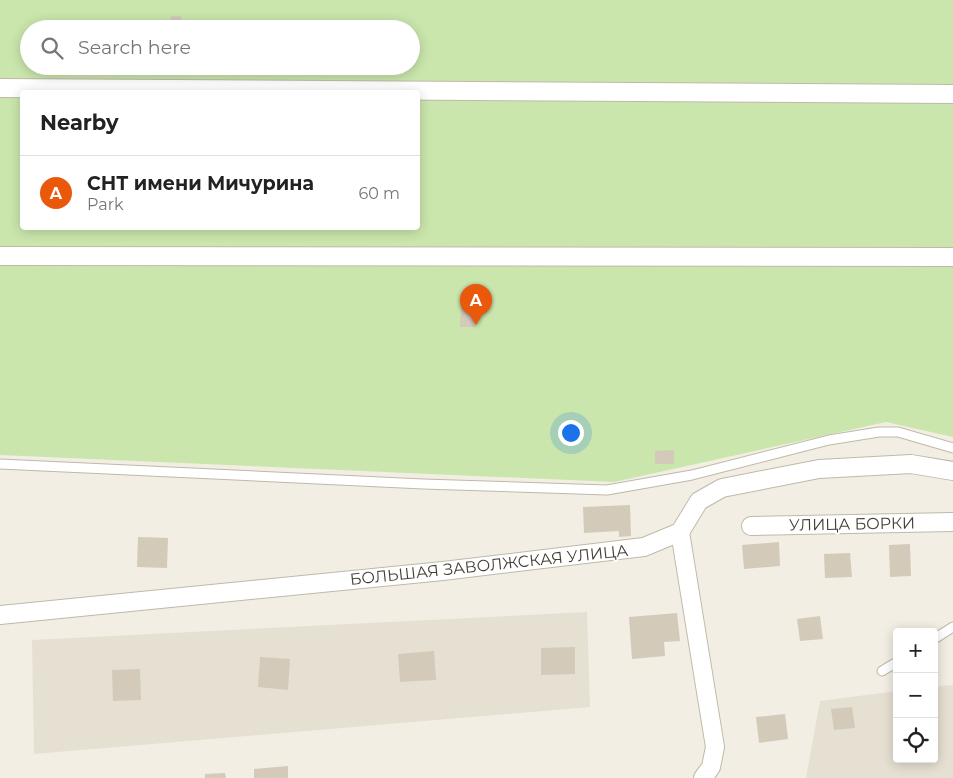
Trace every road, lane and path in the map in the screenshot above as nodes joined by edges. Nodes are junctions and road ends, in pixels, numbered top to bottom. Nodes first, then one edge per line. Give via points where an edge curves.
1 (0, 88) edge
2 (318, 90) edge
3 (420, 91) edge
4 (953, 94) edge
5 (0, 256) edge
6 (953, 257) edge
7 (953, 448) edge
8 (0, 464) edge
9 (953, 471) edge
10 (953, 522) edge
11 (751, 526) dead end
12 (680, 532) junction
13 (0, 615) edge
14 (953, 627) edge
15 (938, 636) edge
16 (893, 664) edge
17 (882, 671) dead end
18 (703, 778) edge

1 - 2 street
3 - 4 street
5 - 6 street
7 - 8 lane via 898,432 879,432 829,440 692,475 607,490
9 - 12 street via 911,464 819,470 722,488 699,501
10 - 11 street, УЛИЦА БОРКИ
12 - 13 street, БОЛЬШАЯ ЗАВОЛЖСКАЯ УЛИЦА via 644,547 443,571
12 - 18 street via 716,747 711,768
14 - 15 lane
16 - 17 lane

